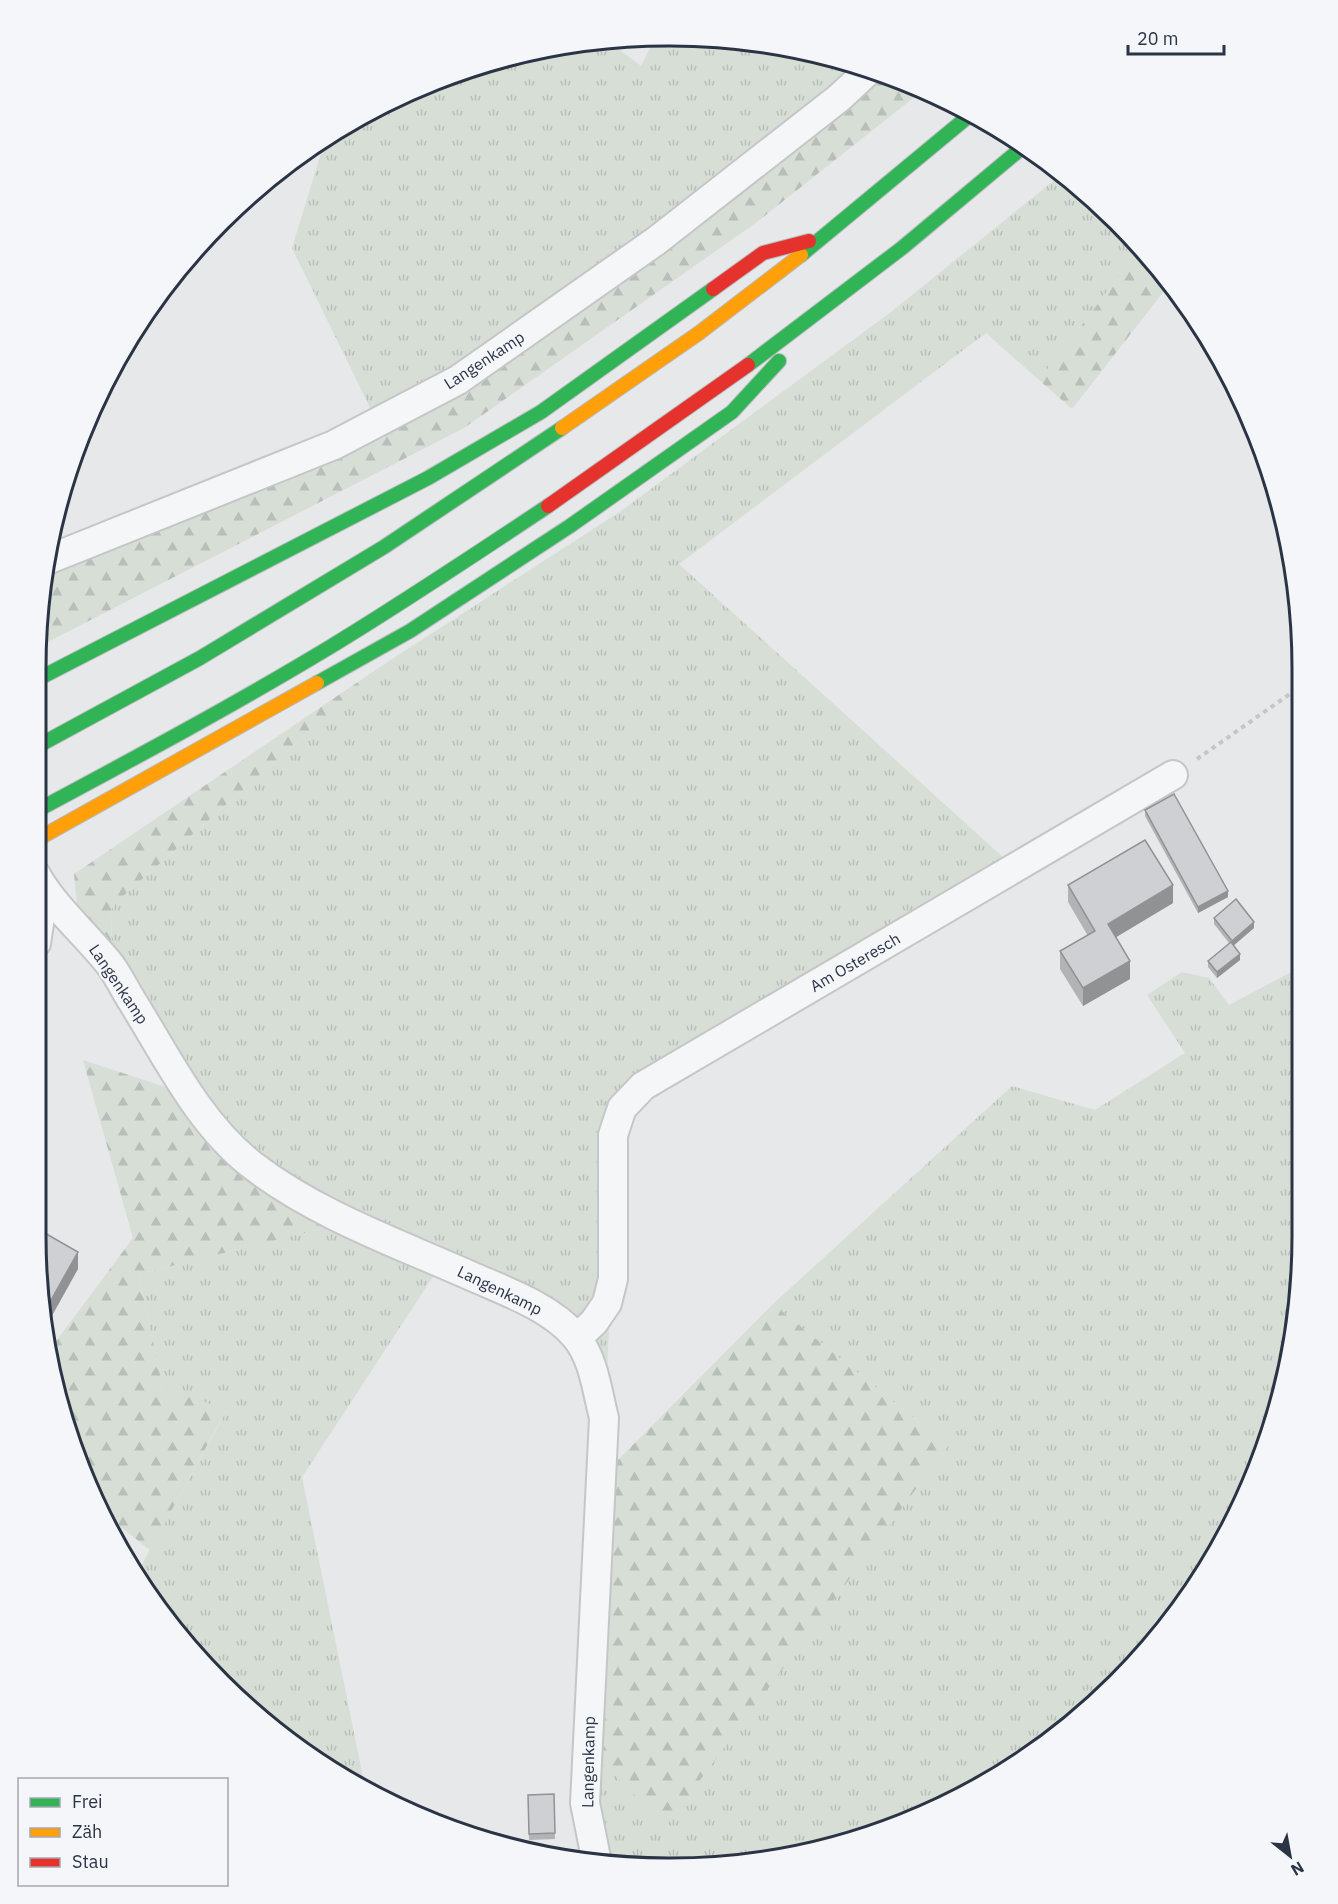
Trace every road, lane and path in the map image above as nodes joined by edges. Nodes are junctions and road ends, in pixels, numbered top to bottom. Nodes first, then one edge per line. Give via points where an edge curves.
1 (861, 78) edge
2 (963, 121) edge
3 (1017, 152) edge
4 (825, 236) junction
5 (830, 304) junction
6 (57, 556) edge
7 (46, 675) edge
8 (1292, 692) edge
9 (46, 742) edge
10 (1173, 775) joint
11 (46, 805) edge
12 (46, 835) edge
13 (46, 890) edge
14 (577, 1338) junction
15 (595, 1853) edge

1 - 6 street, Langenkamp via 656,241 458,380 334,445
2 - 4 highway
3 - 5 highway
4 - 7 highway via 763,253 541,412 428,478
4 - 9 highway via 699,333 384,547 200,658
5 - 11 highway via 598,473 449,572 175,736
5 - 12 highway via 732,412 570,526 410,631
8 - 10 path
10 - 14 street, Am Osteresch via 643,1086 622,1108 613,1135 613,1279 607,1303
13 - 14 street, Langenkamp via 111,967 190,1095 218,1132 251,1164 285,1188 348,1222 515,1295 556,1318
14 - 15 street, Langenkamp via 590,1362 604,1418 585,1803

